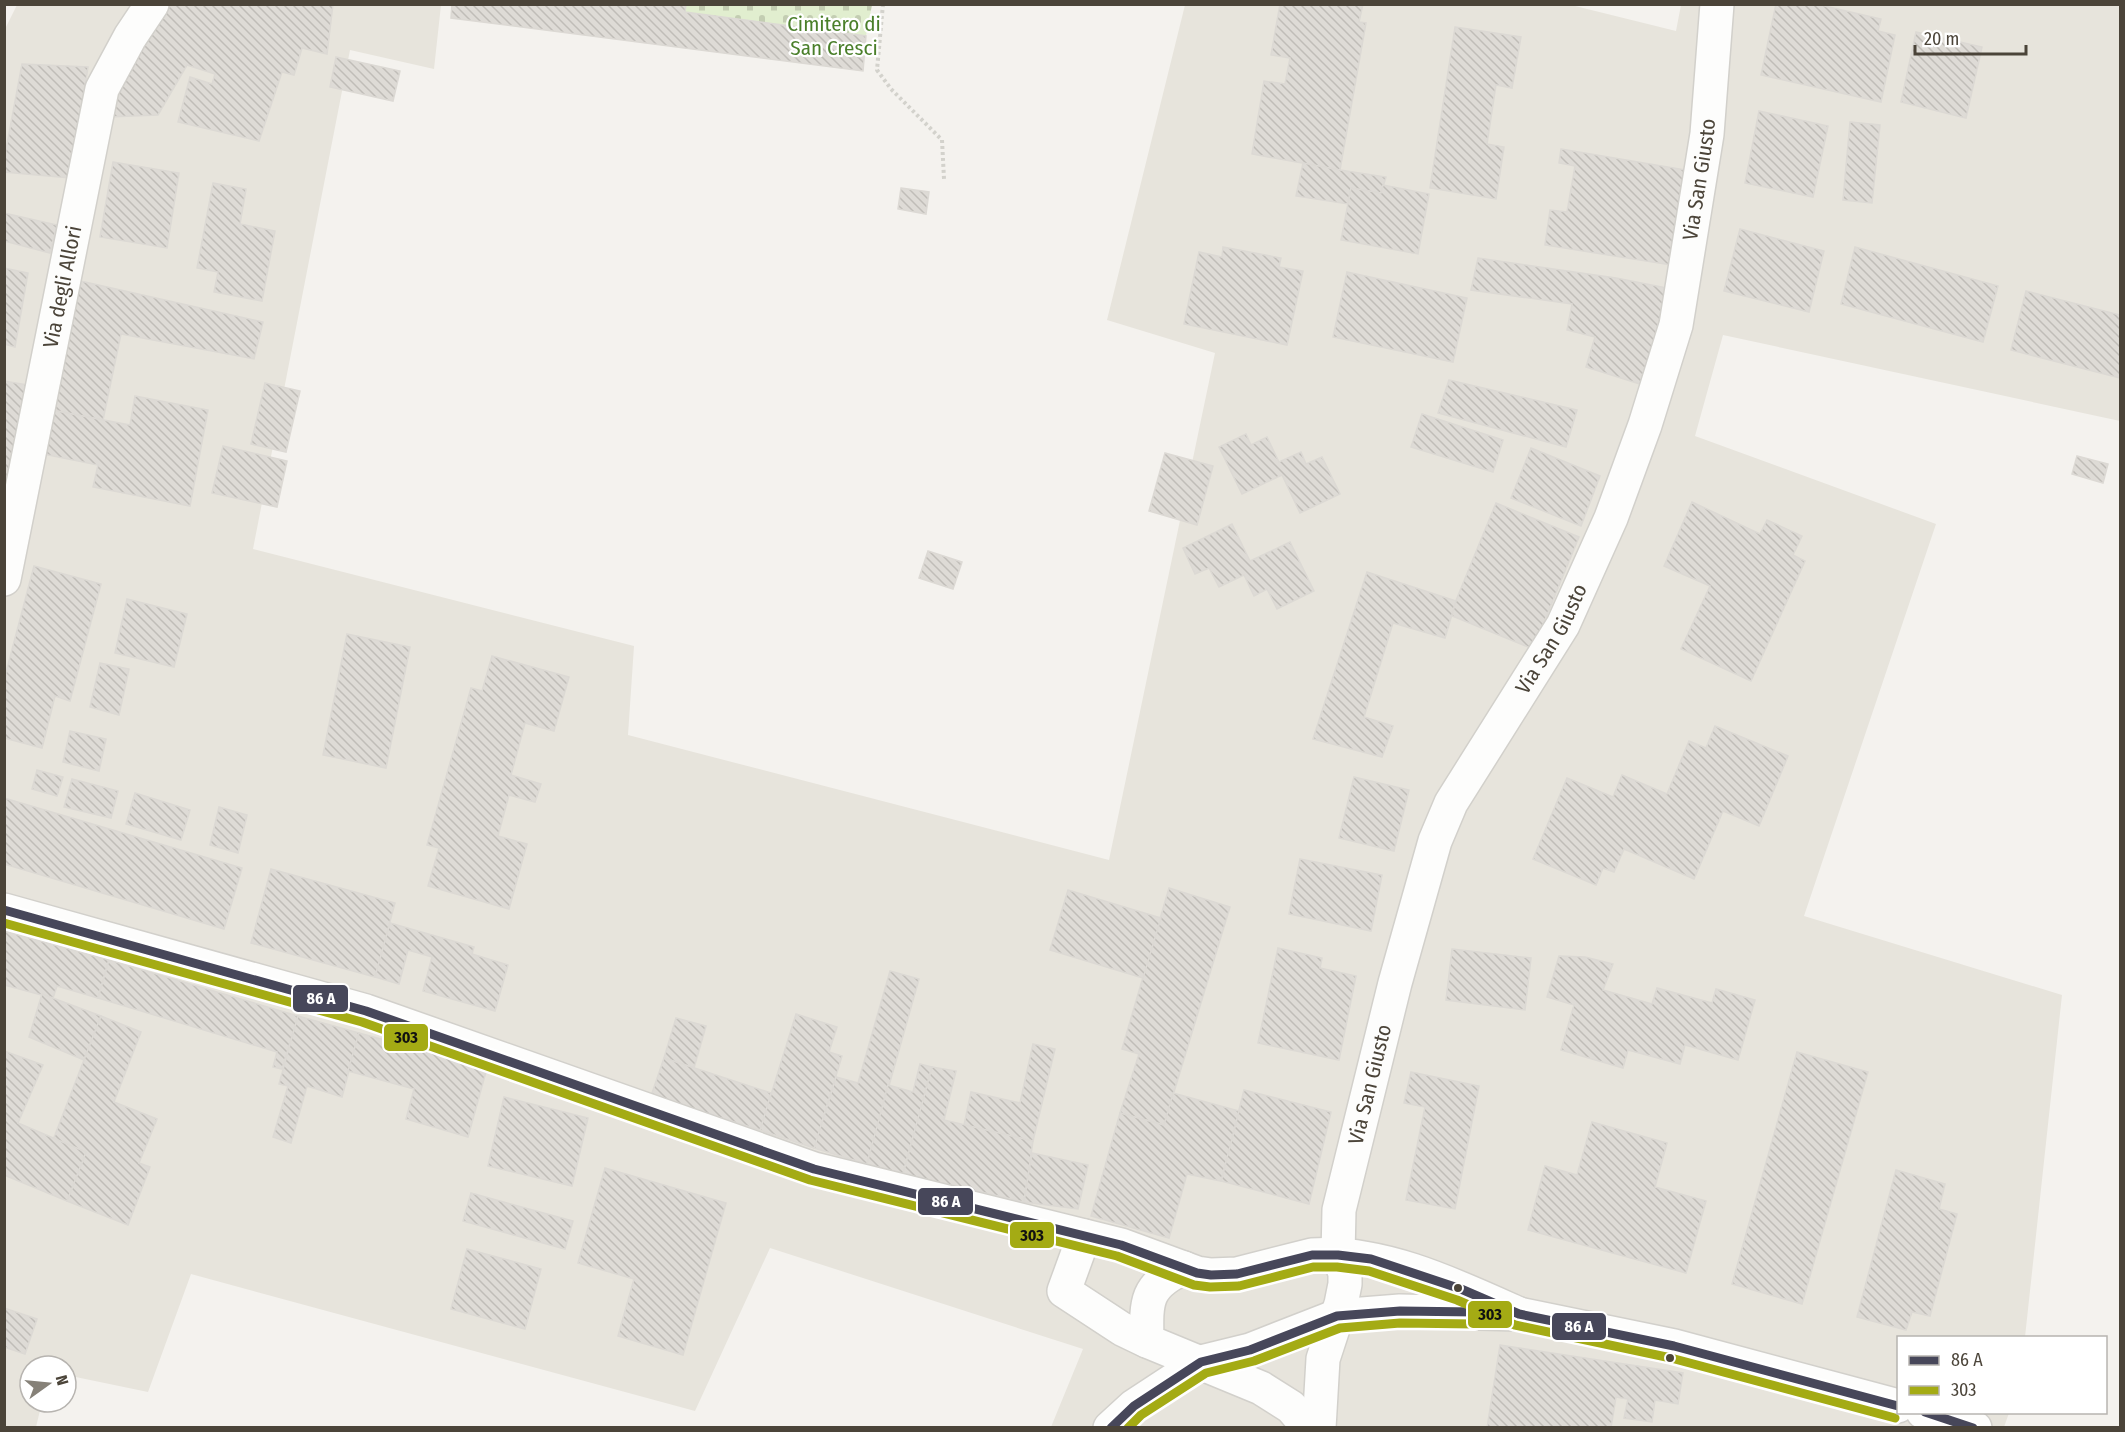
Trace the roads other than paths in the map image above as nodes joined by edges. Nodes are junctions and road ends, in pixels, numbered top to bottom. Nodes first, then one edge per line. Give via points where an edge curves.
1 (152, 4) edge
2 (1717, 4) edge
3 (5, 573) edge
4 (4, 910) edge
5 (1084, 1236) junction
6 (1338, 1255) junction
7 (1184, 1268) junction
8 (1519, 1314) junction
9 (1337, 1316) junction
10 (1147, 1341) junction
11 (1201, 1362) junction
12 (1897, 1405) edge
13 (1926, 1414) edge
14 (1110, 1428) edge
15 (1308, 1428) edge
16 (1319, 1428) edge
17 (1975, 1428) edge

1 - 3 street, Via degli Allori via 102,89
2 - 6 street, Via San Giusto via 1707,134 1676,325 1611,518 1563,625 1451,803 1435,841 1344,1190
4 - 5 street via 366,1011 814,1169
5 - 7 street
5 - 10 street via 1064,1291
6 - 7 street via 1305,1256 1227,1276
6 - 8 street via 1386,1263
6 - 9 street, Via San Giusto via 1345,1273
7 - 10 street via 1160,1281 1152,1292 1147,1307
8 - 9 street via 1433,1311
8 - 12 street via 1674,1346
9 - 11 street via 1250,1350
9 - 16 street, Via San Giusto via 1323,1359
10 - 11 street
11 - 14 street via 1120,1416
11 - 15 street via 1279,1398 1298,1413
13 - 17 street

